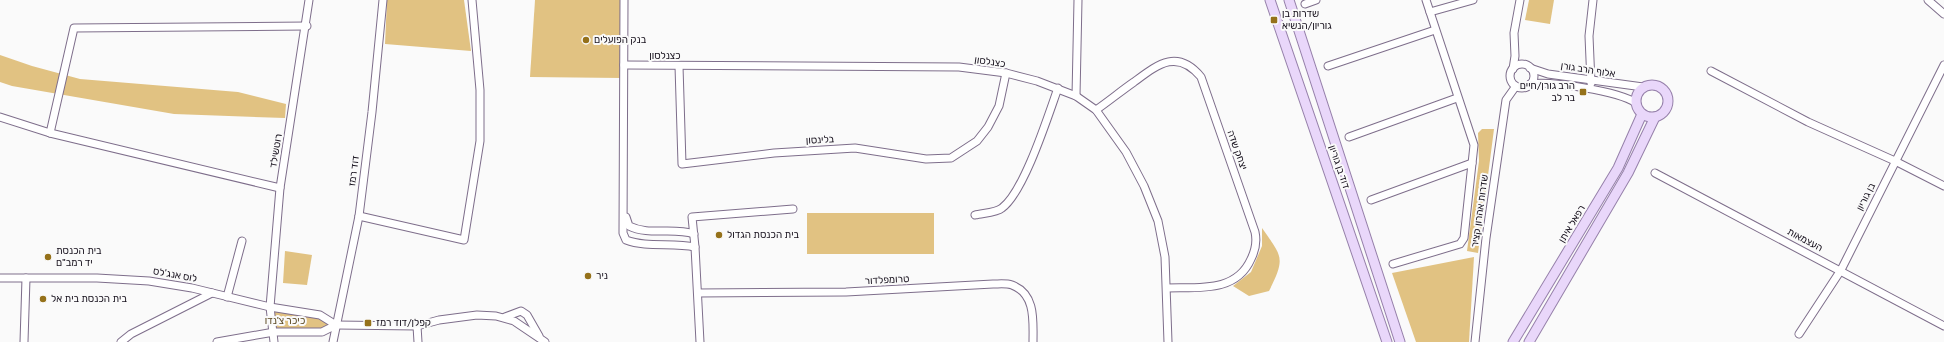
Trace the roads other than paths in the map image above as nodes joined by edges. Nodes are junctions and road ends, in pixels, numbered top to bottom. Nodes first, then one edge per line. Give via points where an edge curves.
1 (309, 0) edge
2 (383, 0) edge
3 (472, 0) edge
4 (624, 0) edge
5 (1078, 0) edge
6 (1270, 0) edge
7 (1289, 0) edge
8 (1316, 0) edge
9 (1426, 0) edge
10 (1473, 0) edge
11 (1520, 0) edge
12 (1594, 0) edge
13 (1928, 0) edge
14 (1305, 4) dead end
15 (1430, 12) junction
16 (1944, 14) edge
17 (307, 26) junction
18 (1435, 30) junction
19 (1515, 46) junction
20 (624, 65) junction
21 (1944, 65) edge
22 (680, 66) junction
23 (1328, 66) dead end
24 (1529, 67) junction
25 (1513, 69) junction
26 (1711, 71) dead end
27 (1006, 74) junction
28 (1590, 81) junction
29 (1530, 84) junction
30 (1516, 86) junction
31 (1643, 87) junction
32 (1058, 88) junction
33 (1597, 91) junction
34 (1076, 96) junction
35 (1458, 98) junction
36 (1636, 104) junction
37 (1096, 110) junction
38 (1642, 114) junction
39 (0, 117) edge
40 (1655, 117) junction
41 (50, 133) junction
42 (1349, 137) dead end
43 (1895, 161) junction
44 (1472, 163) junction
45 (1655, 173) dead end
46 (1944, 186) edge
47 (280, 188) junction
48 (1371, 200) dead end
49 (793, 209) dead end
50 (625, 215) junction
51 (975, 215) dead end
52 (359, 216) junction
53 (694, 234) junction
54 (242, 241) dead end
55 (695, 247) junction
56 (1393, 264) dead end
57 (1840, 270) junction
58 (1, 278) edge
59 (26, 278) junction
60 (1167, 288) junction
61 (212, 293) junction
62 (698, 293) junction
63 (227, 297) junction
64 (270, 307) junction
65 (505, 317) junction
66 (336, 325) junction
67 (416, 326) junction
68 (1944, 326) edge
69 (274, 332) junction
70 (1799, 334) dead end
71 (542, 341) edge
72 (24, 342) edge
73 (121, 342) edge
74 (217, 342) edge
75 (274, 342) edge
76 (333, 342) edge
77 (418, 342) edge
78 (700, 342) edge
79 (1033, 342) edge
80 (1168, 342) edge
81 (1387, 342) edge
82 (1400, 342) edge
83 (1475, 342) edge
84 (1513, 342) edge
85 (1529, 342) edge

1 - 17 street, רוטשילד
2 - 52 street, דוד רמז
3 - 52 street via 480,90 480,141 464,240
4 - 20 street
5 - 34 street
6 - 81 main road, דוד בן גוריון
7 - 82 main road, דוד בן גוריון
8 - 14 street
9 - 15 street
10 - 15 street
11 - 19 street via 1514,33
12 - 28 street via 1589,36
13 - 16 street
15 - 18 street
17 - 41 street via 74,28
17 - 47 street, רוטשילד
18 - 23 street
18 - 35 street
19 - 24 street via 1519,57
19 - 25 street
20 - 22 street, כצנלסון
20 - 50 street
21 - 43 street, בן גוריון
22 - 27 street, כצנלסון via 960,67
22 - 27 street, בלינסון via 682,164 774,153 855,148 926,159 951,158 977,141 988,127 999,106
24 - 25 street via 1519,65
24 - 28 street, אלוף הרב גורן via 1540,72
24 - 29 street via 1534,78
25 - 30 street via 1511,80
26 - 43 street via 1808,122
27 - 32 street, כצנלסון
28 - 31 street, אלוף הרב גורן
28 - 33 street
29 - 30 street via 1523,88
29 - 33 street, אלוף הרב גורן
30 - 83 street, שדרות אהרון קציר via 1506,100 1486,238
31 - 36 main road via 1638,92
31 - 40 main road via 1654,85 1666,94 1668,104 1660,115
32 - 34 street, כצנלסון
32 - 51 street via 1016,191 1001,209
33 - 36 street, אלוף הרב גורן via 1616,94
34 - 37 street, כצנלסון
35 - 42 street
35 - 44 street via 1474,145
36 - 38 main road
37 - 60 street, כצנלסון via 1126,152 1144,186 1158,221 1165,257
37 - 60 street, יצחק שדה via 1157,65 1173,61 1183,63 1190,66 1200,77 1255,232 1254,250 1243,272 1225,284
38 - 40 main road
38 - 84 main road, רפאל איתן via 1618,168
39 - 41 street
40 - 85 main road via 1628,173
41 - 47 street
43 - 46 street
43 - 57 street, בן גוריון
44 - 48 street
44 - 56 street via 1464,238 1460,244
45 - 57 street, העצמאות
47 - 64 street, רוטשילד
49 - 53 street via 692,217
50 - 53 street via 629,226 635,229
50 - 55 street via 626,240 635,243
52 - 66 street, דוד רמז
53 - 55 street
54 - 63 street
55 - 62 street
57 - 68 street, העצמאות
57 - 70 street, בן גוריון
58 - 59 street, לוס אנג'לס
59 - 61 street, לוס אנג'לס via 149,281
59 - 72 street
60 - 80 street, כצנלסון
61 - 63 street, לוס אנג'לס
61 - 73 street via 131,334
62 - 78 street
62 - 79 street, טרומפלדור via 846,292 1011,284 1029,298 1032,308
63 - 64 street, לוס אנג'לס
64 - 66 street, לוס אנג'לס via 320,315
64 - 69 street, רוטשילד
65 - 67 street via 477,316 439,320
65 - 71 street via 523,326
65 - 71 street via 521,311 527,315
66 - 67 street
66 - 69 street via 322,332
66 - 76 street, דוד רמז
67 - 77 street
69 - 74 street
69 - 75 street, רוטשילד

